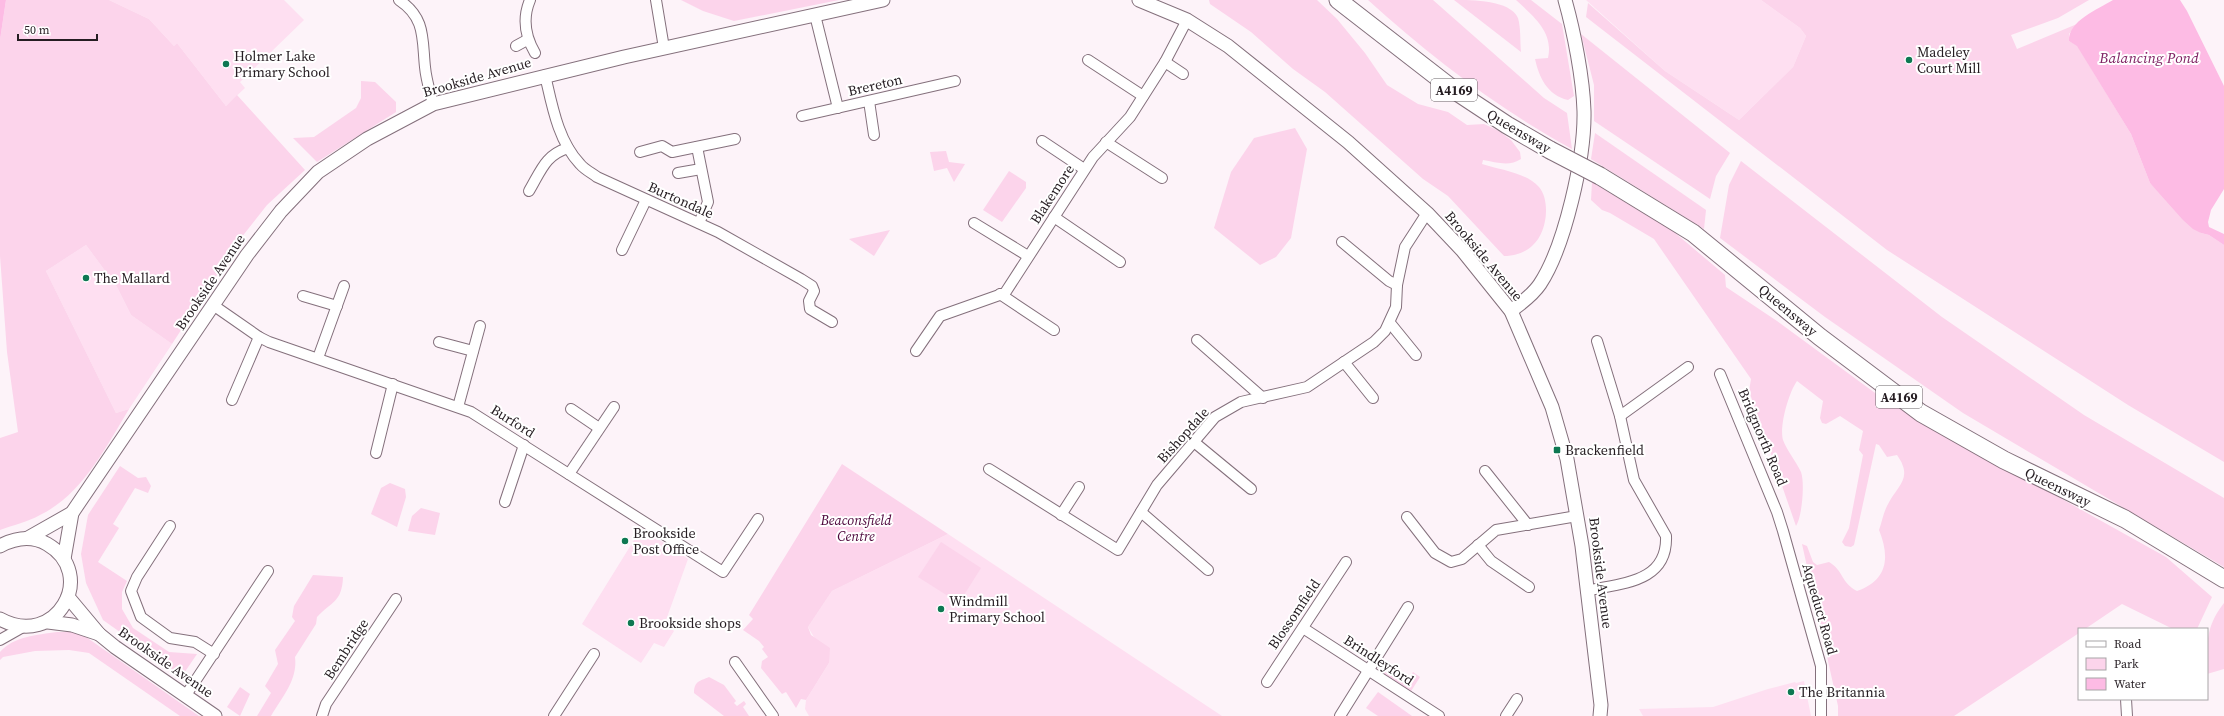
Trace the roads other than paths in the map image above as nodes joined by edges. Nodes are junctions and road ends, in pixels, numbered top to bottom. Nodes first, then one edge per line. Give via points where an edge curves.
1 (399, 0) edge
2 (530, 0) edge
3 (656, 0) edge
4 (882, 0) edge
5 (1139, 0) edge
6 (1338, 0) edge
7 (1350, 0) edge
8 (1565, 0) edge
9 (815, 15) junction
10 (1187, 20) junction
11 (1366, 20) junction
12 (527, 40) junction
13 (516, 46) dead end
14 (664, 48) junction
15 (535, 53) dead end
16 (1088, 60) dead end
17 (1165, 62) junction
18 (1183, 74) dead end
19 (546, 75) junction
20 (955, 81) dead end
21 (1143, 96) junction
22 (869, 101) junction
23 (433, 104) junction
24 (838, 108) junction
25 (802, 116) dead end
26 (874, 135) dead end
27 (735, 139) dead end
28 (1042, 141) dead end
29 (1106, 142) junction
30 (697, 147) junction
31 (568, 148) junction
32 (640, 152) dead end
33 (701, 169) junction
34 (1084, 169) junction
35 (678, 173) dead end
36 (1162, 178) dead end
37 (528, 190) dead end
38 (646, 200) junction
39 (1428, 213) junction
40 (1054, 217) junction
41 (974, 222) dead end
42 (699, 223) junction
43 (1342, 242) dead end
44 (622, 250) dead end
45 (1028, 256) junction
46 (1120, 262) dead end
47 (1397, 284) junction
48 (344, 286) dead end
49 (1000, 294) junction
50 (303, 296) dead end
51 (213, 305) junction
52 (337, 306) junction
53 (1511, 311) junction
54 (832, 322) dead end
55 (1390, 323) junction
56 (480, 326) dead end
57 (1054, 330) dead end
58 (259, 337) junction
59 (1197, 340) dead end
60 (1597, 340) dead end
61 (439, 342) dead end
62 (473, 351) junction
63 (916, 352) dead end
64 (1416, 355) dead end
65 (318, 358) junction
66 (1344, 362) junction
67 (1688, 367) dead end
68 (1720, 374) dead end
69 (393, 384) junction
70 (1263, 398) junction
71 (1372, 398) dead end
72 (232, 400) dead end
73 (458, 407) junction
74 (614, 407) dead end
75 (571, 409) dead end
76 (1620, 416) junction
77 (599, 428) junction
78 (1194, 442) junction
79 (524, 445) junction
80 (376, 453) dead end
81 (989, 469) dead end
82 (1485, 471) dead end
83 (569, 474) junction
84 (1079, 487) dead end
85 (1251, 489) dead end
86 (505, 502) dead end
87 (1141, 512) junction
88 (1777, 512) joint
89 (72, 513) junction
90 (1061, 515) junction
91 (1578, 516) junction
92 (1407, 517) dead end
93 (758, 519) dead end
94 (1528, 525) junction
95 (170, 526) dead end
96 (28, 538) junction
97 (1478, 545) junction
98 (0, 546) edge
99 (64, 559) junction
100 (1346, 562) dead end
101 (1208, 570) dead end
102 (268, 571) dead end
103 (2224, 579) edge
104 (1529, 587) dead end
105 (1586, 591) junction
106 (68, 597) junction
107 (396, 599) dead end
108 (1408, 607) dead end
109 (0, 619) edge
110 (48, 622) junction
111 (23, 627) junction
112 (1303, 628) junction
113 (99, 634) junction
114 (0, 640) edge
115 (214, 654) junction
116 (594, 654) dead end
117 (735, 662) dead end
118 (1368, 669) junction
119 (1267, 682) dead end
120 (186, 695) junction
121 (1517, 699) dead end
122 (2126, 700) edge
123 (215, 716) edge
124 (322, 716) edge
125 (554, 716) edge
126 (773, 716) edge
127 (1340, 716) edge
128 (1439, 716) edge
129 (1506, 716) edge
130 (1600, 716) edge
131 (1822, 716) edge
132 (2127, 716) edge

1 - 23 street via 417,18 423,35 425,68
2 - 12 street via 525,23
3 - 14 street
4 - 9 street, Brookside Avenue
5 - 10 street, Brookside Avenue
6 - 11 main road, Queensway / A4169
7 - 11 main road, Queensway / A4169
8 - 53 street via 1584,105 1578,171 1561,235 1547,271 1534,292
9 - 14 street, Brookside Avenue
9 - 24 street
10 - 17 street, Blakemore
10 - 39 street, Brookside Avenue via 1228,46 1348,142
11 - 103 main road, Queensway / A4169, bridge via 1454,90 1508,125 1600,176 1693,233 1820,337 1921,412 2004,460 2126,519
12 - 13 street
12 - 15 street
14 - 19 street, Brookside Avenue
16 - 21 street
17 - 18 street
17 - 21 street, Blakemore
19 - 23 street, Brookside Avenue
19 - 31 street, Burtondale via 555,116
20 - 22 street, Brereton
21 - 29 street, Blakemore via 1130,117
22 - 24 street, Brereton
22 - 26 street
23 - 51 street, Brookside Avenue via 366,139 318,172 281,211
24 - 25 street, Brereton
27 - 30 street
28 - 34 street
29 - 34 street, Blakemore
29 - 36 street
30 - 32 street via 672,152 662,146
30 - 33 street
31 - 37 street via 549,157
31 - 38 street, Burtondale via 580,165 597,177
33 - 35 street
33 - 42 street via 708,202
34 - 40 street, Blakemore
38 - 42 street, Burtondale
38 - 44 street
39 - 47 street, Bishopdale via 1404,248
39 - 53 street, Brookside Avenue via 1462,250
40 - 45 street, Blakemore
40 - 46 street
41 - 45 street
42 - 54 street, Burtondale via 812,286 814,291 809,301 810,309
43 - 47 street via 1389,281
45 - 49 street, Blakemore via 1005,292
47 - 55 street, Bishopdale via 1396,307
48 - 52 street
49 - 57 street
49 - 63 street, Blakemore via 940,316
50 - 52 street
51 - 58 street, Burford
51 - 89 street, Brookside Avenue
52 - 65 street
53 - 91 street, Brookside Avenue via 1560,429
55 - 64 street
55 - 66 street, Bishopdale via 1374,342
56 - 62 street
58 - 65 street, Burford
58 - 72 street
59 - 70 street
60 - 76 street
61 - 62 street
62 - 73 street
65 - 69 street, Burford
66 - 70 street, Bishopdale via 1307,387
66 - 71 street
67 - 76 street
68 - 88 street, Bridgnorth Road
69 - 73 street, Burford
69 - 80 street
70 - 78 street, Bishopdale via 1241,402 1215,417
73 - 79 street, Burford
74 - 77 street
75 - 77 street
76 - 105 street via 1634,480 1666,536 1666,549 1656,568 1644,577
77 - 83 street
78 - 85 street
78 - 87 street, Bishopdale via 1158,485
79 - 83 street, Burford
79 - 86 street
81 - 90 street, Bishopdale
82 - 94 street
83 - 93 street, Burford via 723,572
84 - 90 street
87 - 90 street, Bishopdale via 1118,550
87 - 101 street
88 - 131 street, Aqueduct Road via 1821,666
89 - 96 street, Brookside Avenue
89 - 99 street, Brookside Avenue
91 - 94 street
91 - 105 street, Brookside Avenue
92 - 97 street via 1435,553 1451,562 1462,559
94 - 97 street via 1496,530
95 - 115 street via 137,577 131,591 141,617 170,638 195,642
96 - 98 street via 13,540
96 - 99 street via 42,541 54,548
97 - 104 street via 1491,561
99 - 106 street via 70,578
100 - 112 street, Blossomfield
102 - 115 street
105 - 130 street, Brookside Avenue via 1601,704
106 - 110 street via 58,613
106 - 113 street, Brookside Avenue
107 - 124 street, Bembridge via 326,704
108 - 118 street
109 - 111 street via 11,625
110 - 111 street
110 - 113 street, Brookside Avenue via 72,625
111 - 114 street
112 - 118 street, Brindleyford
112 - 119 street, Blossomfield
113 - 120 street, Brookside Avenue
115 - 120 street
116 - 125 street
117 - 126 street
118 - 127 street
118 - 128 street, Brindleyford
120 - 123 street, Brookside Avenue
121 - 129 street
122 - 132 street

